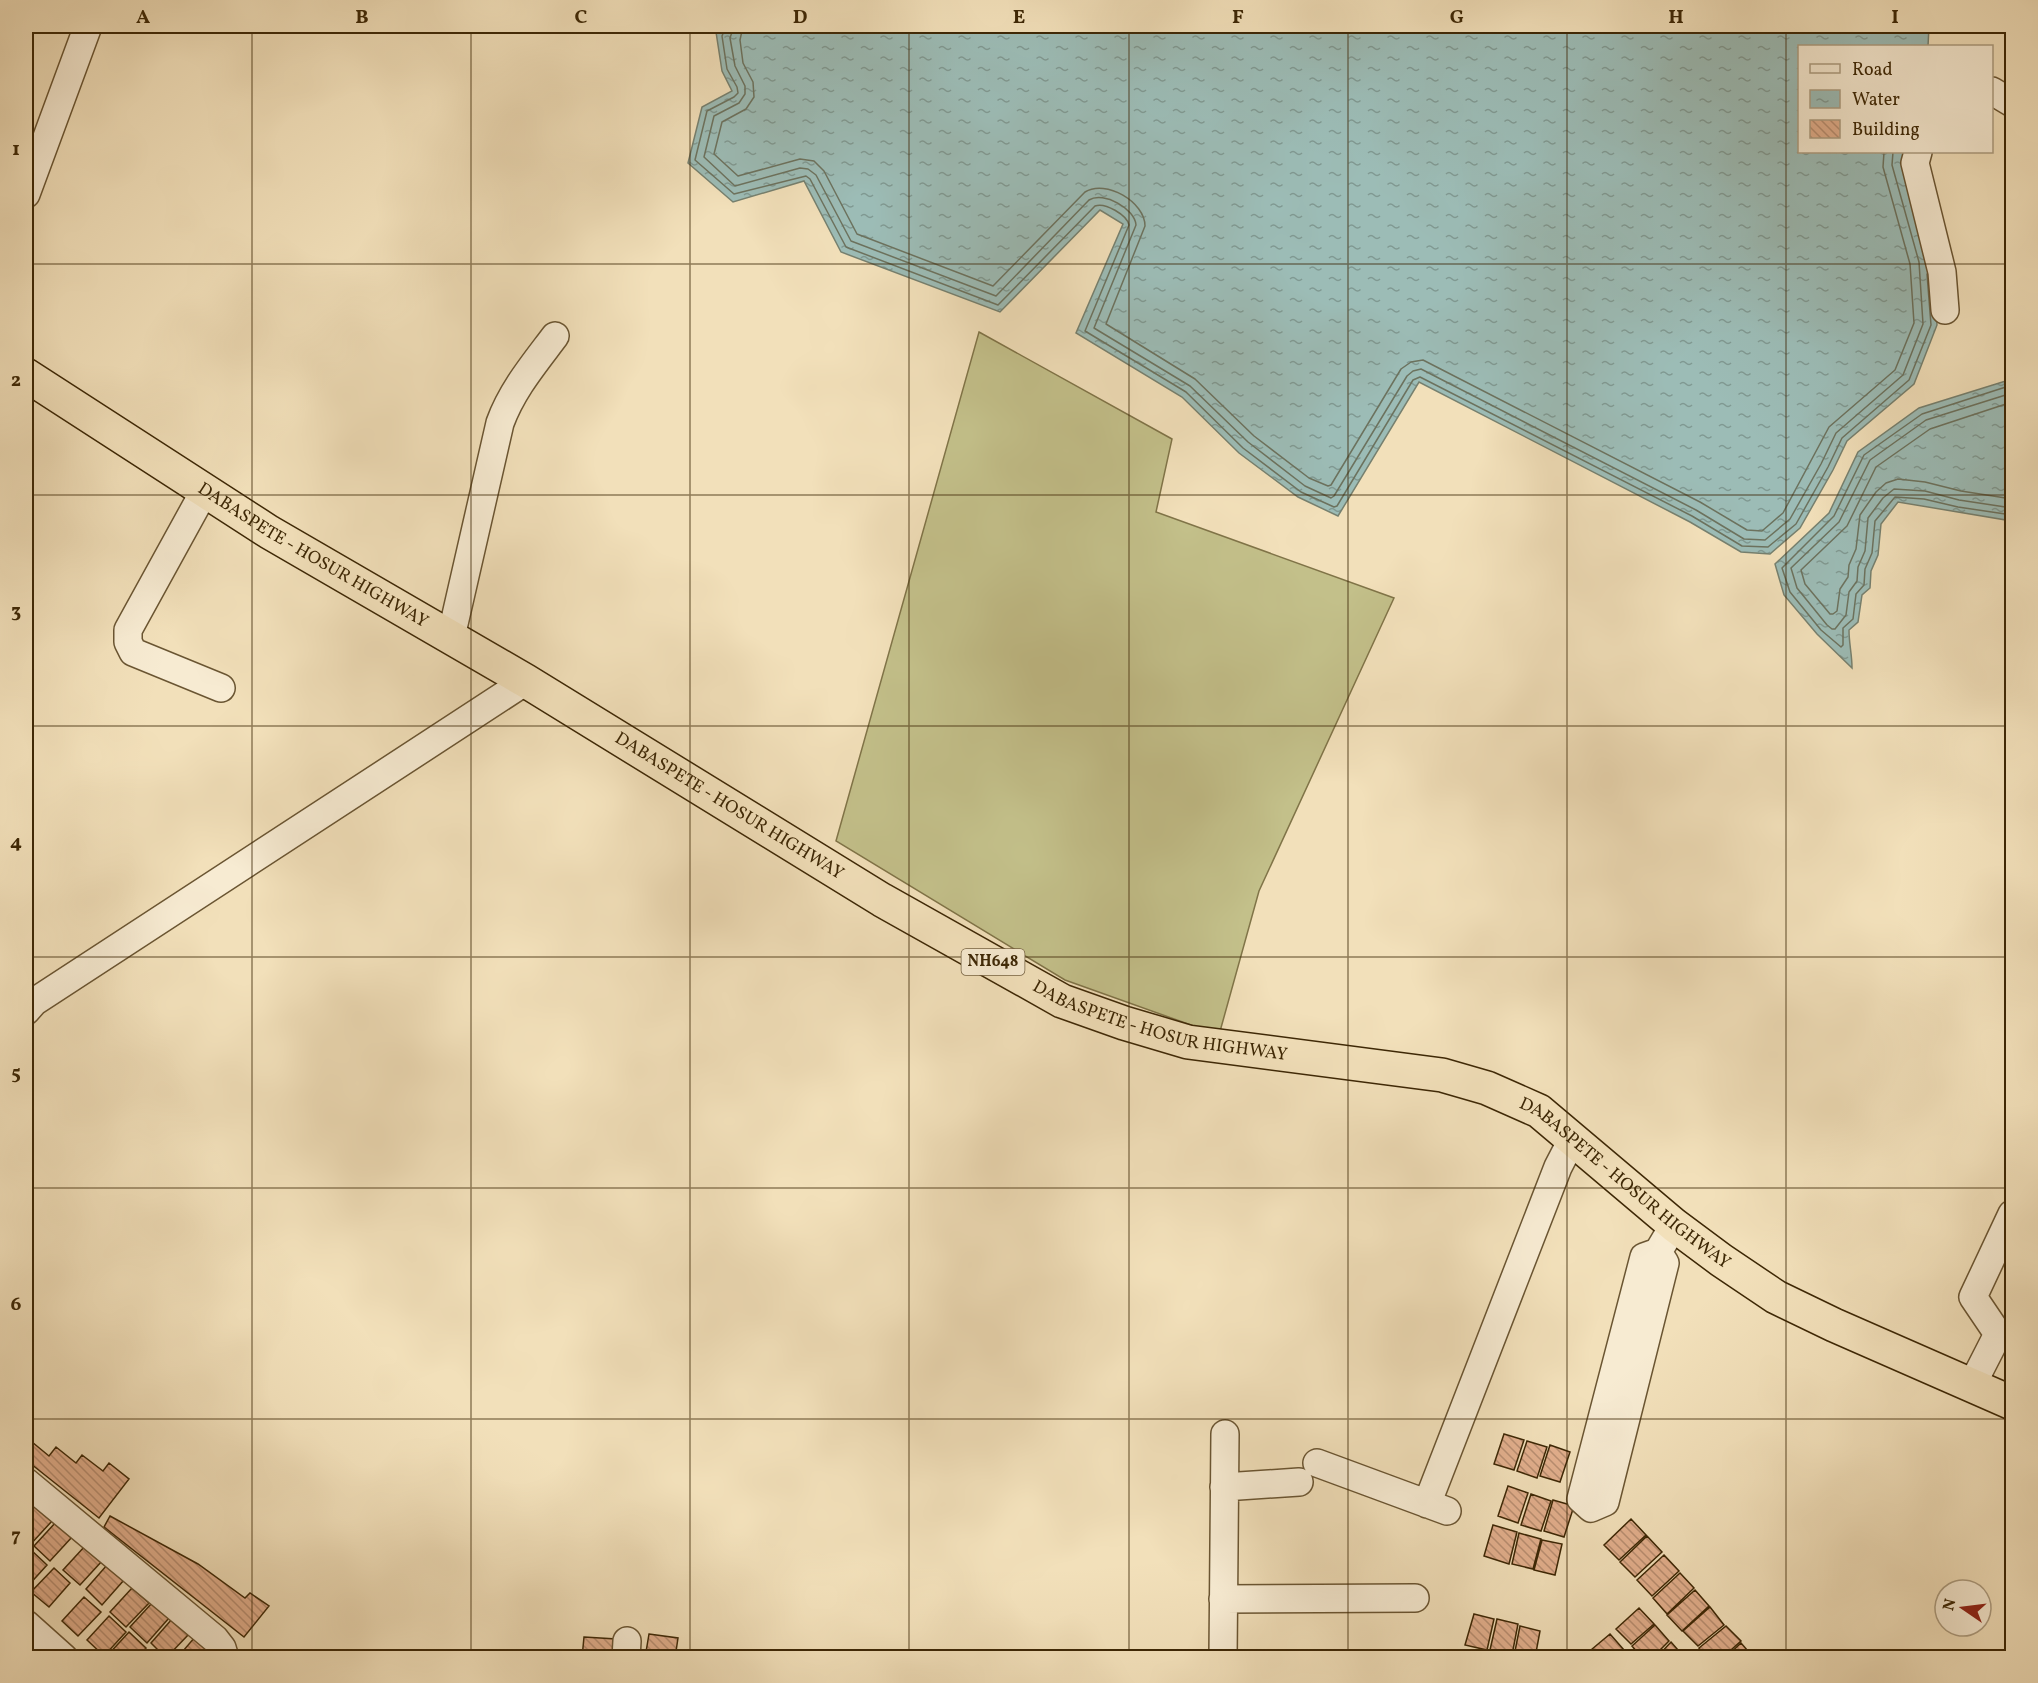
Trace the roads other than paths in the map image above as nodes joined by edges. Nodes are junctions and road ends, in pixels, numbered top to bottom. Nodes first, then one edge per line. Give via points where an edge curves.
1 (88, 26) edge
2 (1993, 92) edge
3 (2013, 103) edge
4 (1918, 153) edge
5 (26, 194) edge
6 (1945, 310) dead end
7 (555, 336) dead end
8 (26, 375) edge
9 (205, 490) junction
10 (451, 637) junction
11 (526, 681) junction
12 (221, 688) dead end
13 (26, 1011) edge
14 (1572, 1140) junction
15 (2013, 1214) edge
16 (1666, 1238) junction
17 (1972, 1385) junction
18 (2013, 1403) edge
19 (1225, 1434) dead end
20 (1317, 1463) dead end
21 (26, 1482) edge
22 (1299, 1482) dead end
23 (1224, 1487) junction
24 (1415, 1598) dead end
25 (1224, 1599) junction
26 (26, 1624) edge
27 (64, 1658) edge
28 (225, 1658) edge
29 (1223, 1658) edge

1 - 5 street
2 - 3 street
4 - 6 street via 1915,163 1942,272
7 - 10 street via 519,384 500,423
8 - 9 highway, DABASPETE - HOSUR HIGHWAY / NH648
9 - 10 highway, DABASPETE - HOSUR HIGHWAY / NH648
9 - 12 street via 128,630 128,642 133,652
10 - 11 highway, DABASPETE - HOSUR HIGHWAY / NH648
11 - 13 street via 34,1002
11 - 14 highway, DABASPETE - HOSUR HIGHWAY / NH648 via 882,900 1062,1000 1188,1042 1442,1075 1486,1088 1539,1111
14 - 16 highway, DABASPETE - HOSUR HIGHWAY / NH648
14 - 20 street via 1558,1167 1437,1508
15 - 17 street via 1973,1297 1998,1334
16 - 16 street via 1665,1263 1605,1502 1592,1508 1581,1499 1644,1257
16 - 17 highway, DABASPETE - HOSUR HIGHWAY / NH648 via 1721,1260 1776,1297
17 - 18 highway, DABASPETE - HOSUR HIGHWAY / NH648
19 - 23 street
21 - 28 street via 215,1639
22 - 23 street
23 - 25 street
24 - 25 street
25 - 29 street
26 - 27 street

